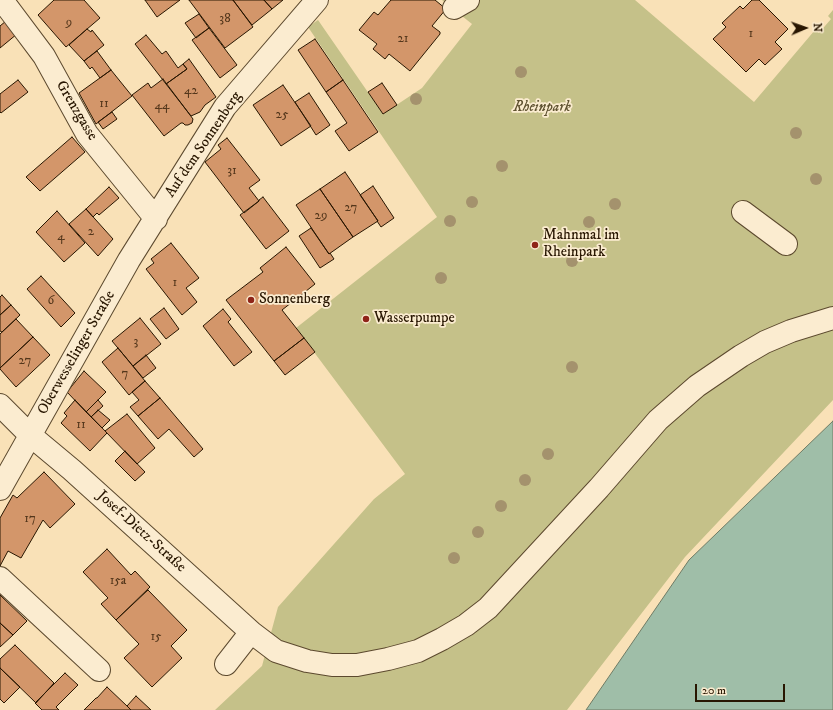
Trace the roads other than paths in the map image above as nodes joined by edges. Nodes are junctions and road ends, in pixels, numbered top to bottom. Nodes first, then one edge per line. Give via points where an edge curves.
1 (2, 0) edge
2 (317, 0) edge
3 (743, 212) dead end
4 (156, 218) junction
5 (786, 244) dead end
6 (833, 318) edge
7 (0, 405) edge
8 (30, 435) junction
9 (0, 489) edge
10 (0, 578) edge
11 (251, 632) junction
12 (226, 664) dead end
13 (99, 670) dead end

1 - 4 street, Grenzgasse via 44,56 87,134
2 - 4 street, Auf dem Sonnenberg via 225,107
3 - 5 street
4 - 8 street, Oberwesselinger Straße via 129,260
6 - 11 street, Josef-Dietz-Straße via 765,342 697,386 658,420 488,608 442,639 418,651 357,665 307,661 276,650
7 - 8 street, Josef-Dietz-Straße
8 - 9 street, Oberwesselinger Straße
8 - 11 street, Josef-Dietz-Straße
10 - 13 street
11 - 12 street

